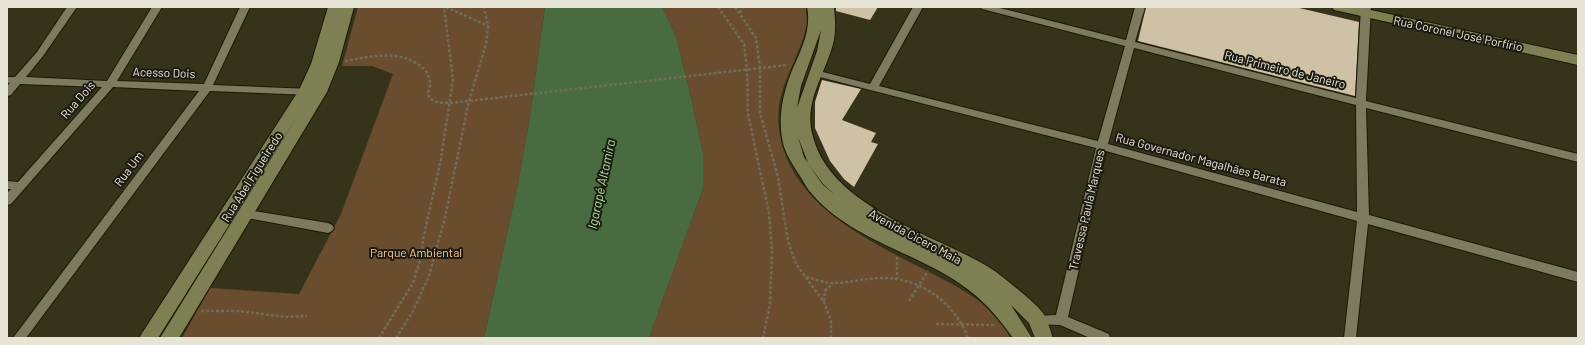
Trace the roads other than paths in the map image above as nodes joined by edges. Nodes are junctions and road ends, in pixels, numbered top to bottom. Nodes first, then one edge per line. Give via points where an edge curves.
1 (72, 7) edge
2 (157, 7) edge
3 (245, 7) edge
4 (335, 7) edge
5 (347, 7) edge
6 (814, 7) edge
7 (828, 7) edge
8 (918, 7) edge
9 (985, 7) edge
10 (1140, 7) edge
11 (1339, 7) edge
12 (1366, 10) edge
13 (1129, 44) junction
14 (1578, 60) edge
15 (815, 73) junction
16 (7, 80) edge
17 (19, 80) junction
18 (110, 84) junction
19 (873, 87) junction
20 (207, 88) junction
21 (313, 92) junction
22 (7, 93) edge
23 (1361, 103) junction
24 (1102, 146) junction
25 (1578, 158) edge
26 (7, 185) edge
27 (20, 186) junction
28 (7, 201) edge
29 (246, 214) junction
30 (1363, 218) junction
31 (328, 228) dead end
32 (1578, 277) edge
33 (1038, 320) junction
34 (1061, 320) junction
35 (1020, 332) edge
36 (19, 338) edge
37 (148, 338) edge
38 (169, 338) edge
39 (1044, 338) edge
40 (1104, 338) edge
41 (1350, 338) edge

1 - 17 street
2 - 18 street, Rua Dois
3 - 20 street, Rua Um
4 - 21 street, Rua Abel Figueiredo via 318,64
5 - 21 street, Rua Abel Figueiredo via 332,62
6 - 35 street, Avenida Cícero Maia via 816,13 812,42 793,87 788,109 789,133 797,158 809,178 836,207 861,224 933,261 986,293 1007,311
7 - 15 street, Avenida Cícero Maia via 827,42
8 - 19 street
9 - 13 street, Rua Primeiro de Janeiro
10 - 13 street, Travessa Paula Marques
11 - 12 street, Rua Coronel José Porfírio
12 - 14 street, Rua Coronel José Porfírio
12 - 23 street
13 - 23 street, Rua Primeiro de Janeiro
13 - 24 street, Travessa Paula Marques
15 - 19 street, Rua Governador Magalhães Barata
15 - 33 street, Avenida Cícero Maia via 804,108 804,133 816,162 830,180 846,197 880,220 976,268 1002,285
16 - 17 street, Acesso Dois
17 - 18 street, Acesso Dois
17 - 22 street
18 - 20 street, Acesso Dois
18 - 27 street, Rua Dois
19 - 24 street, Rua Governador Magalhães Barata
20 - 21 street, Acesso Dois
20 - 36 street, Rua Um
21 - 29 street, Rua Abel Figueiredo
21 - 37 street, Rua Abel Figueiredo
23 - 25 street, Rua Primeiro de Janeiro
23 - 30 street
24 - 30 street, Rua Governador Magalhães Barata
24 - 34 street, Travessa Paula Marques
26 - 27 street
27 - 28 street, Rua Dois
29 - 31 street
29 - 38 street, Rua Abel Figueiredo
30 - 32 street, Rua Governador Magalhães Barata
30 - 41 street
33 - 34 street
33 - 39 street, Avenida Cícero Maia
34 - 40 street

